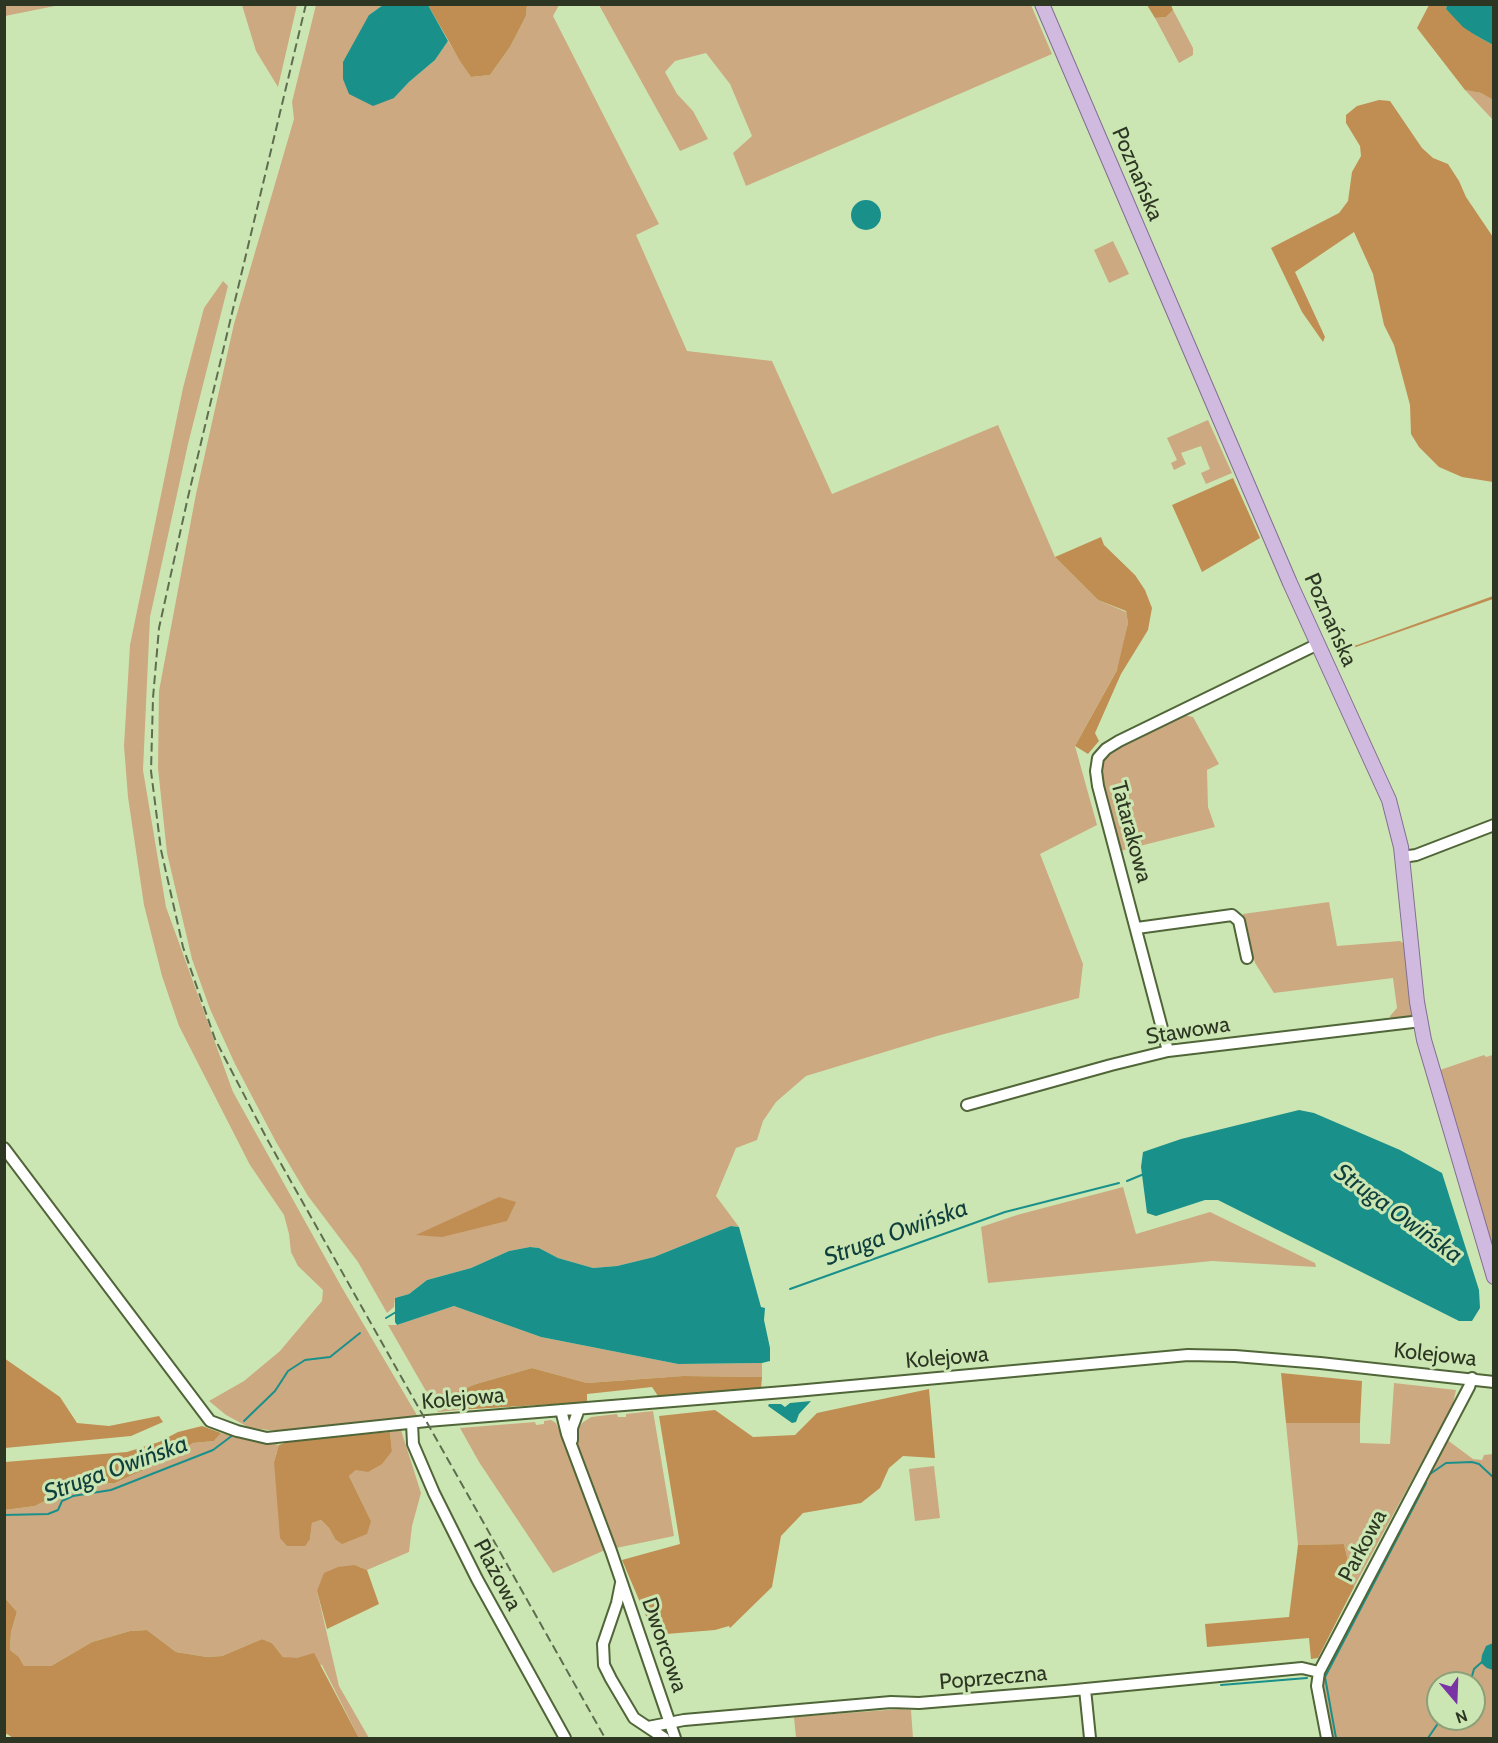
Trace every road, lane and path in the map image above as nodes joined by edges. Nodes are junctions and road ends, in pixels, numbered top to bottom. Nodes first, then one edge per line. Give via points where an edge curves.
1 (1042, 4) edge
2 (1317, 644) junction
3 (1494, 825) edge
4 (1402, 857) junction
5 (1137, 928) junction
6 (1247, 958) dead end
7 (1420, 1021) junction
8 (1168, 1051) junction
9 (967, 1105) dead end
10 (4, 1148) edge
11 (1494, 1277) edge
12 (1472, 1378) junction
13 (1491, 1379) edge
14 (579, 1409) junction
15 (561, 1410) junction
16 (412, 1423) junction
17 (572, 1444) junction
18 (621, 1580) junction
19 (616, 1608) junction
20 (631, 1610) junction
21 (1319, 1671) junction
22 (1085, 1689) junction
23 (665, 1708) junction
24 (670, 1722) junction
25 (648, 1727) junction
26 (565, 1738) edge
27 (664, 1738) edge
28 (675, 1738) edge
29 (1090, 1738) edge
30 (1326, 1738) edge

1 - 2 main road, Poznańska
2 - 4 main road, Poznańska via 1385,790
2 - 5 street, Tatarakowa via 1101,753 1096,778
3 - 4 street
4 - 7 main road, Poznańska
5 - 6 street via 1232,915 1239,921
5 - 8 street, Tatarakowa
7 - 8 street, Stawowa
7 - 11 main road, Poznańska
8 - 9 street, Stawowa
10 - 16 street, Kolejowa via 210,1421 267,1438
12 - 13 street, Kolejowa
12 - 14 street, Kolejowa via 1199,1355
12 - 21 street, Parkowa
14 - 15 street, Kolejowa
14 - 17 street, Dworcowa via 572,1428
15 - 16 street, Kolejowa
15 - 17 street, Dworcowa
16 - 26 street, Plażowa via 413,1444 434,1493
17 - 18 street, Dworcowa
18 - 19 street, Dworcowa
18 - 20 street, Dworcowa
19 - 20 street
19 - 25 street, Dworcowa via 603,1644 604,1665 630,1712
20 - 23 street, Dworcowa
21 - 22 street, Poprzeczna via 1302,1668
21 - 30 street, Parkowa via 1317,1686
22 - 24 street, Poprzeczna
22 - 29 street
23 - 24 street, Dworcowa
23 - 25 street
24 - 25 street, Dworcowa
24 - 28 street, Dworcowa
25 - 27 street, Dworcowa

